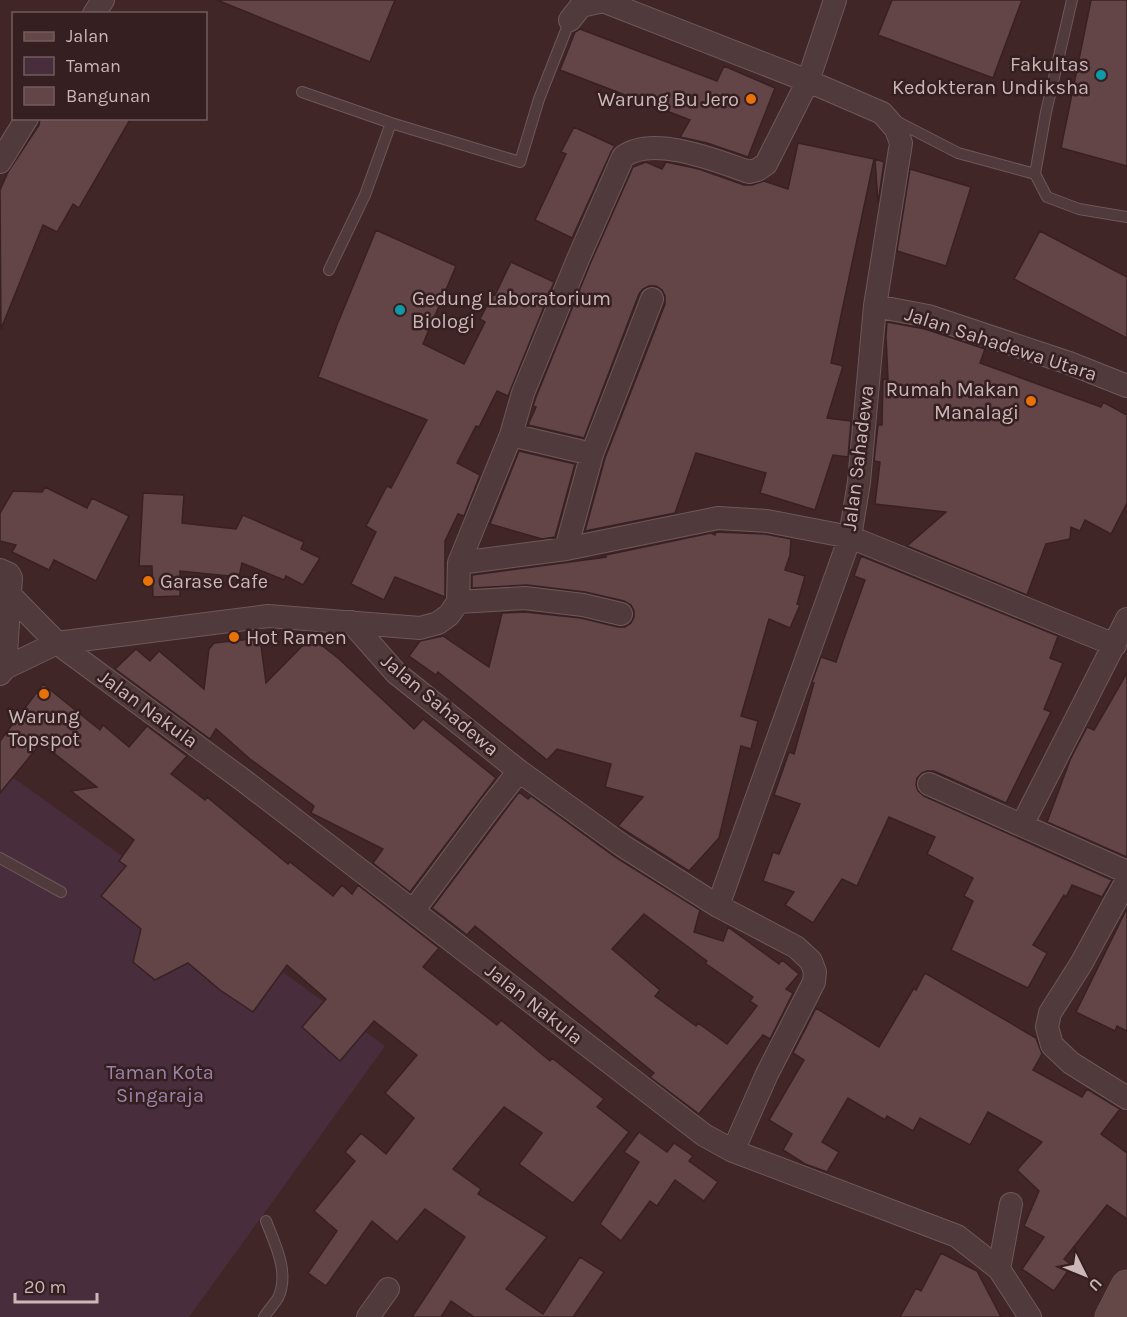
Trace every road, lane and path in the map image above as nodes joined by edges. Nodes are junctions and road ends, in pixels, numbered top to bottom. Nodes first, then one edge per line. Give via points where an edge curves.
1 (835, 0) edge
2 (1072, 0) edge
3 (570, 20) joint
4 (808, 81) junction
5 (302, 92) dead end
6 (882, 113) junction
7 (26, 120) edge
8 (391, 123) junction
9 (0, 162) edge
10 (1035, 174) junction
11 (1127, 217) edge
12 (330, 270) dead end
13 (652, 300) dead end
14 (875, 306) junction
15 (1127, 386) edge
16 (511, 435) junction
17 (592, 454) junction
18 (850, 537) junction
19 (566, 549) junction
20 (459, 563) junction
21 (6, 580) edge
22 (458, 602) junction
23 (621, 614) dead end
24 (1127, 619) edge
25 (351, 622) junction
26 (57, 643) junction
27 (1115, 645) junction
28 (2, 671) edge
29 (519, 771) junction
30 (929, 784) dead end
31 (1022, 825) junction
32 (0, 858) edge
33 (1127, 872) edge
34 (1127, 880) edge
35 (61, 892) dead end
36 (718, 906) junction
37 (413, 911) junction
38 (1127, 1098) edge
39 (733, 1151) junction
40 (1011, 1204) dead end
41 (266, 1221) dead end
42 (999, 1269) junction
43 (1127, 1286) edge
44 (388, 1289) dead end
45 (264, 1317) edge
46 (368, 1317) edge
47 (1030, 1317) edge
48 (1111, 1317) edge

1 - 4 street
2 - 10 lane
3 - 4 street via 581,6 603,1
3 - 8 lane via 539,99 520,162
4 - 6 street
4 - 16 street via 766,164 757,170 749,172 684,151 641,148 623,158 522,393
5 - 8 lane
6 - 10 lane via 958,153
6 - 14 street, Jalan Sahadewa via 896,129 901,143
7 - 9 street
8 - 12 lane via 365,195
10 - 11 lane via 1047,197 1079,209
13 - 17 street
14 - 15 street, Jalan Sahadewa Utara via 928,316
14 - 18 street, Jalan Sahadewa via 859,482
16 - 17 street
16 - 20 street
17 - 19 street
18 - 19 street via 767,521 718,518
18 - 27 street
18 - 36 street, Jalan Sahadewa
19 - 20 street
20 - 22 street
21 - 26 street, Jalan Nakula
21 - 28 street
22 - 23 street via 525,598
22 - 25 street via 438,623 420,628
24 - 27 street
25 - 26 street via 268,616
25 - 29 street, Jalan Sahadewa via 396,673
26 - 28 street
26 - 37 street, Jalan Nakula via 162,718
27 - 31 street
29 - 36 street, Jalan Sahadewa via 623,846
29 - 37 street
30 - 31 street
31 - 33 street
32 - 35 lane
34 - 38 street via 1050,1013 1047,1027 1052,1045 1071,1063
36 - 39 street, Jalan Sahadewa via 796,947 811,961 815,972 814,982 766,1074
37 - 39 street, Jalan Nakula via 704,1135
39 - 42 street, Jalan Nakula via 957,1236
40 - 42 street
41 - 45 lane via 283,1277 278,1297
42 - 47 street, Jalan Nakula
43 - 48 street
44 - 46 street

